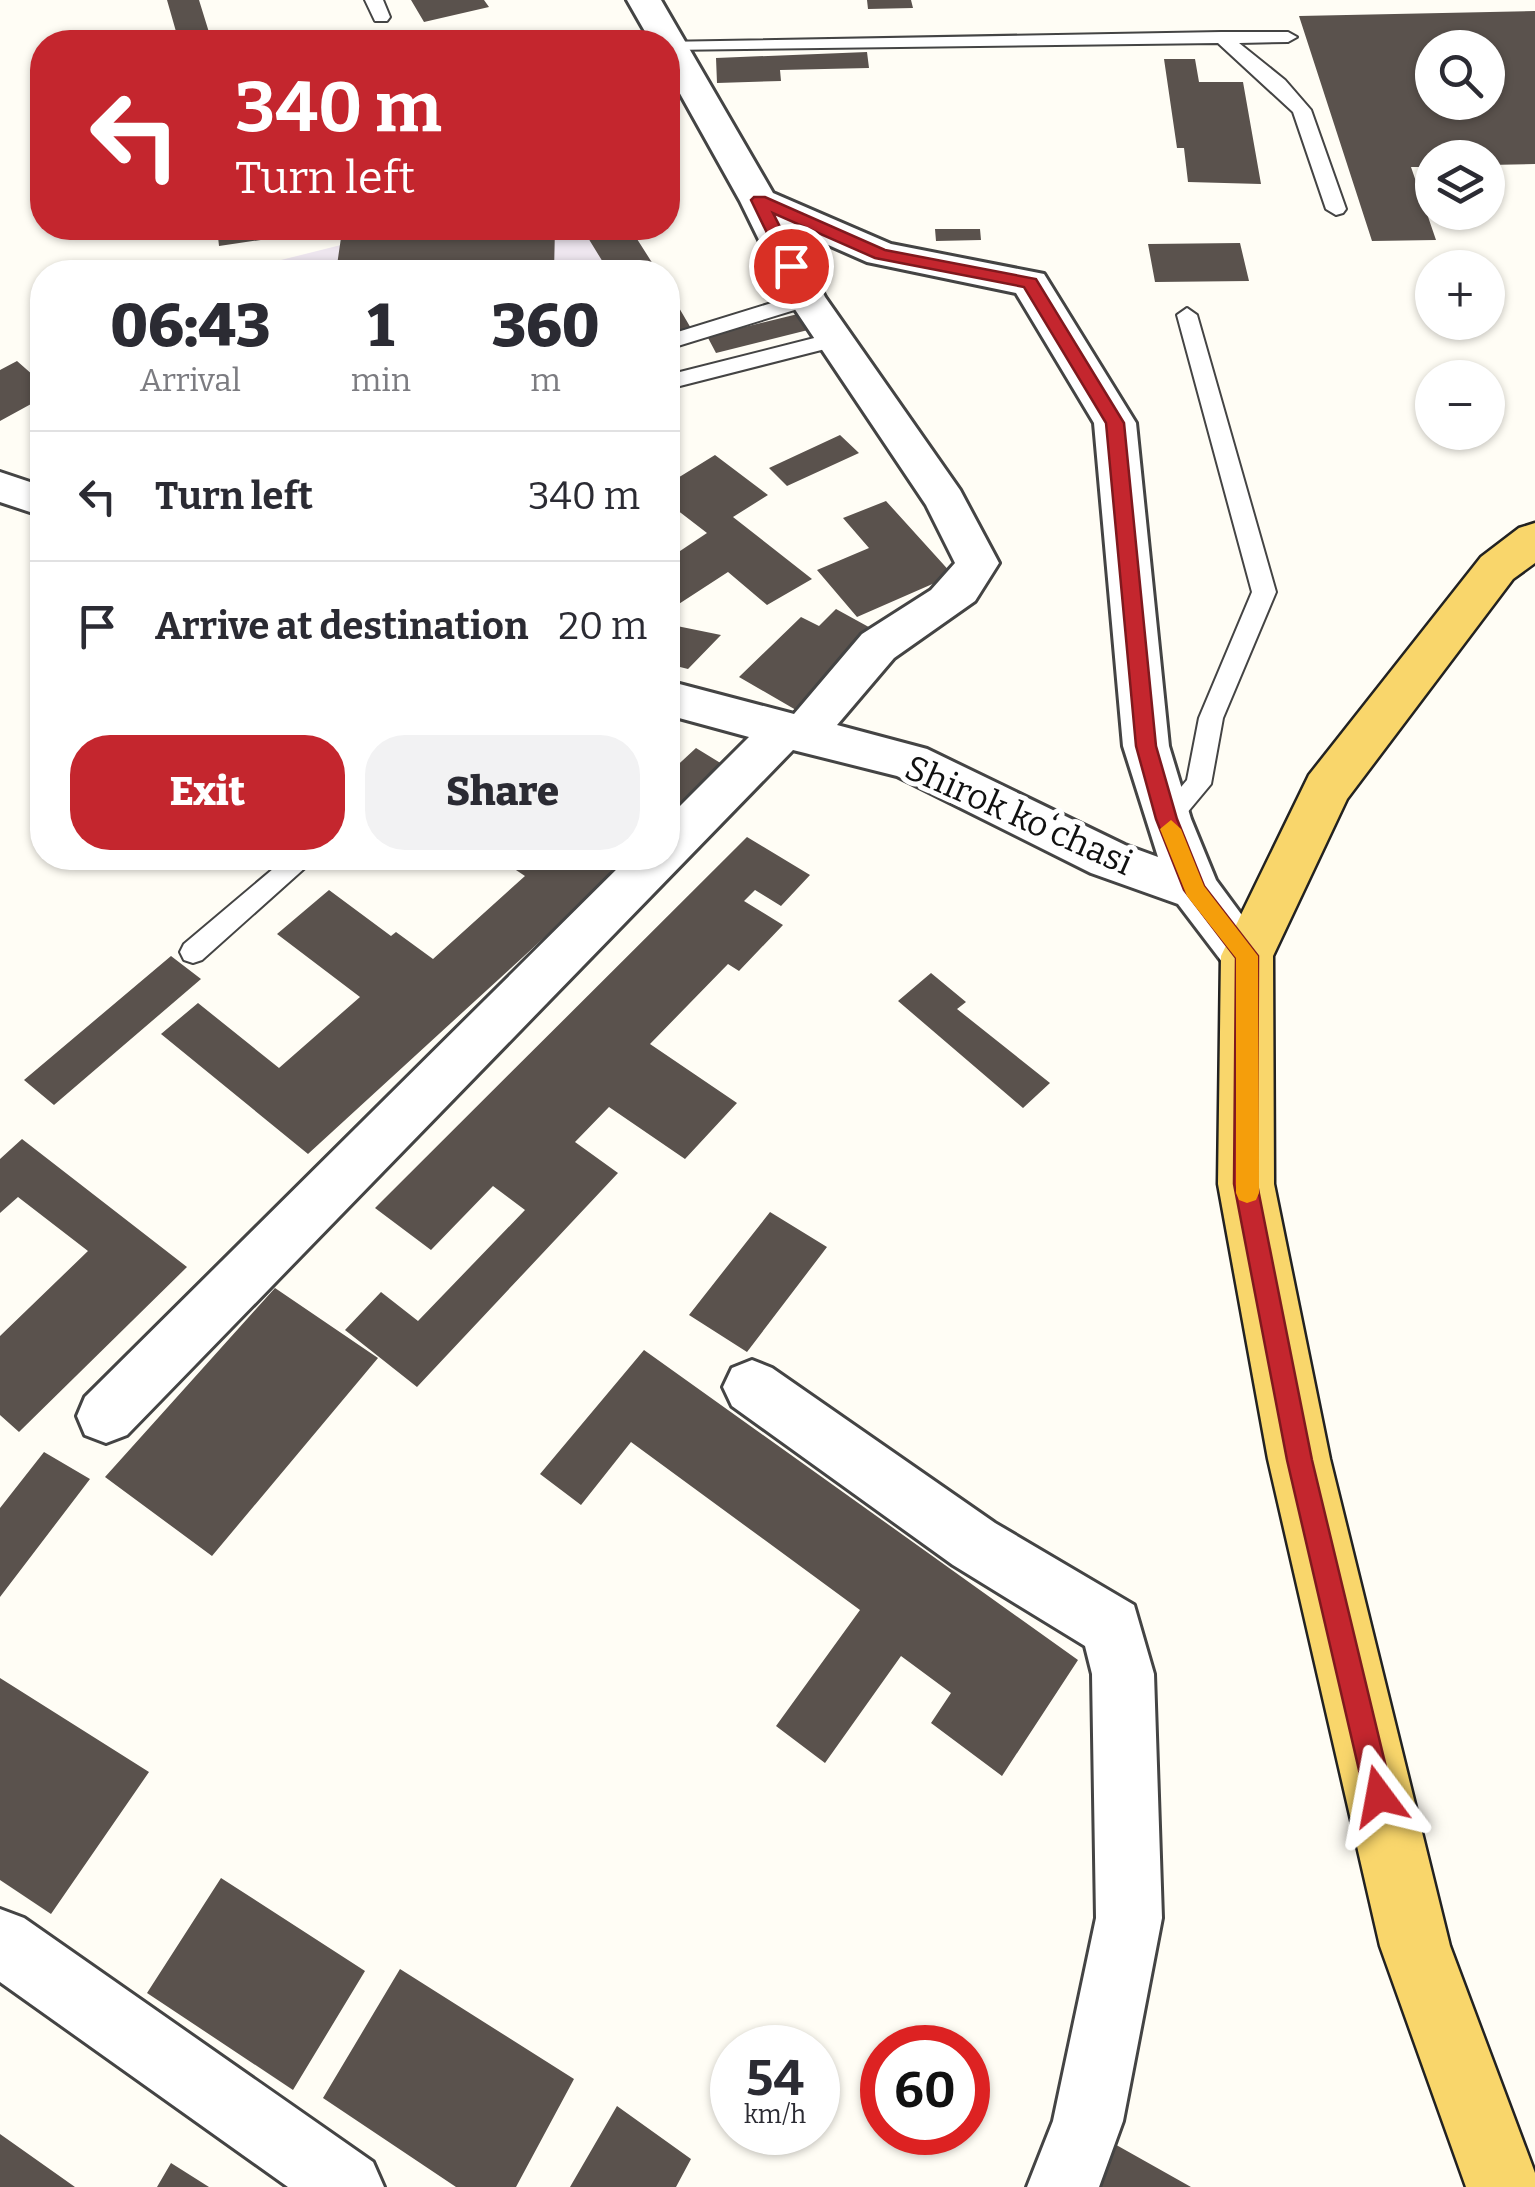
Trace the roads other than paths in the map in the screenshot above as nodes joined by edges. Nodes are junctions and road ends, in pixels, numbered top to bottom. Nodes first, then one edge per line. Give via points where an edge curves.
1 (644, 0) edge
2 (660, 30) edge
3 (1288, 36) dead end
4 (1221, 38) junction
5 (680, 44) edge
6 (680, 65) edge
7 (759, 200) junction
8 (1336, 209) dead end
9 (807, 300) junction
10 (1188, 315) dead end
11 (680, 338) edge
12 (834, 340) junction
13 (680, 379) edge
14 (0, 486) edge
15 (30, 497) edge
16 (1535, 540) edge
17 (680, 701) edge
18 (793, 734) junction
19 (1167, 819) junction
20 (680, 837) edge
21 (289, 870) edge
22 (646, 870) edge
23 (1195, 890) junction
24 (192, 952) dead end
25 (1247, 956) junction
26 (752, 1387) dead end
27 (106, 1416) dead end
28 (0, 1942) edge
29 (348, 2187) edge
30 (1063, 2187) edge
31 (1503, 2187) edge

1 - 2 street
3 - 4 lane
4 - 5 lane
4 - 8 lane via 1302,110
6 - 7 street
7 - 9 street
7 - 19 street via 881,254 1030,283 1115,423 1146,746
9 - 11 lane
9 - 12 street
10 - 19 lane via 1264,592 1211,718 1199,784
12 - 13 lane
12 - 18 street via 944,500 977,563 961,590 878,645
14 - 15 street
16 - 25 main road via 1498,568 1327,789
17 - 18 street, Shirok koʻchasi
18 - 20 street
18 - 23 street, Shirok koʻchasi via 910,762 1108,859
19 - 23 street
21 - 24 lane
22 - 27 street
23 - 25 street
25 - 31 main road via 1246,1184 1300,1460 1415,1946
26 - 30 street via 974,1544 1112,1627 1123,1674 1130,1918 1088,2121
28 - 29 street

